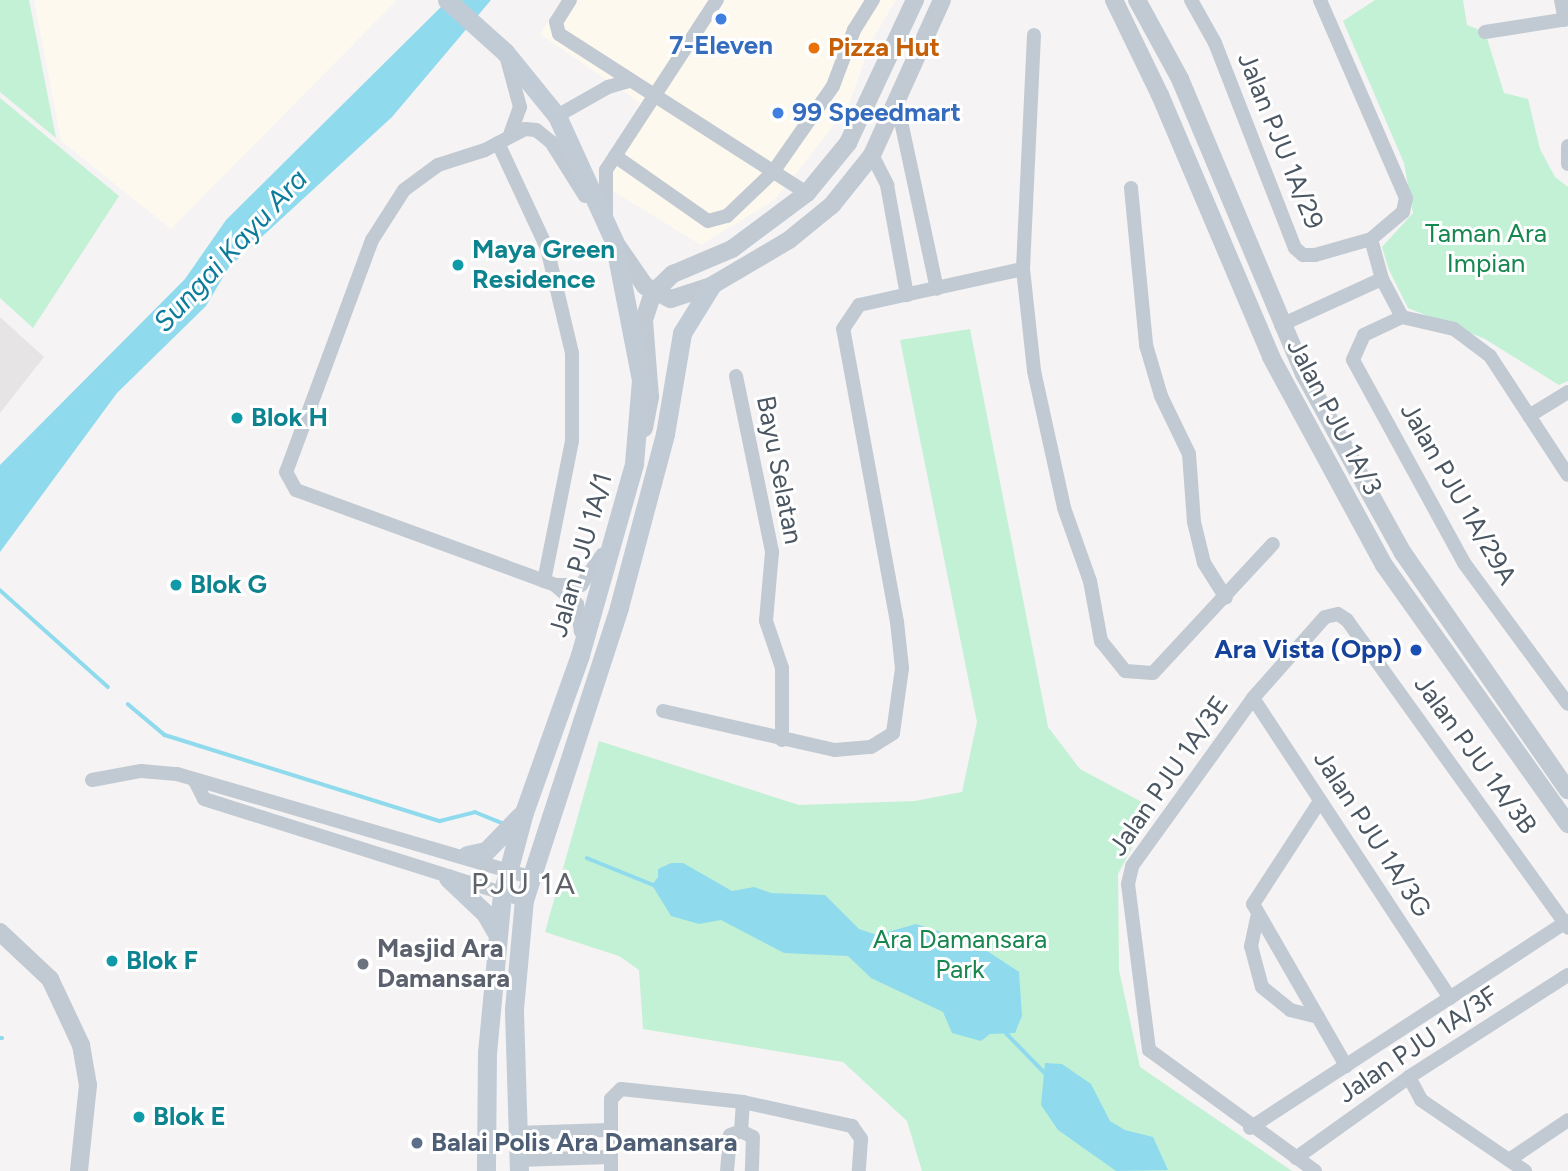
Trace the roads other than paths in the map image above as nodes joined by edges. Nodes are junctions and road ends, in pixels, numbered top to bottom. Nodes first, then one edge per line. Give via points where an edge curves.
1 (447, 0) edge
2 (570, 0) edge
3 (717, 0) edge
4 (873, 0) edge
5 (915, 0) edge
6 (942, 0) edge
7 (1114, 0) edge
8 (1137, 0) edge
9 (1191, 0) edge
10 (1320, 0) edge
11 (1561, 0) edge
12 (1566, 19) edge
13 (1485, 32) dead end
14 (1034, 35) dead end
15 (505, 51) junction
16 (629, 81) junction
17 (654, 95) junction
18 (896, 98) junction
19 (557, 116) junction
20 (511, 132) junction
21 (498, 143) junction
22 (872, 155) junction
23 (615, 156) junction
24 (773, 172) junction
25 (1131, 188) dead end
26 (807, 194) junction
27 (606, 220) junction
28 (1371, 239) junction
29 (614, 241) junction
30 (1023, 269) junction
31 (1382, 279) junction
32 (711, 286) junction
33 (937, 289) junction
34 (653, 293) junction
35 (907, 295) junction
36 (1402, 317) junction
37 (1281, 325) junction
38 (736, 376) dead end
39 (1568, 392) edge
40 (1529, 416) junction
41 (634, 464) junction
42 (1568, 475) edge
43 (615, 530) junction
44 (1273, 544) dead end
45 (550, 583) junction
46 (1226, 598) junction
47 (1338, 614) joint
48 (580, 655) junction
49 (1253, 698) junction
50 (1568, 704) edge
51 (663, 711) dead end
52 (782, 740) junction
53 (92, 780) dead end
54 (195, 781) junction
55 (1568, 790) edge
56 (1320, 801) junction
57 (524, 812) junction
58 (1568, 824) edge
59 (467, 855) junction
60 (507, 870) junction
61 (530, 877) junction
62 (448, 878) junction
63 (502, 894) junction
64 (524, 900) junction
65 (1257, 918) junction
66 (1567, 924) edge
67 (0, 932) edge
68 (496, 932) junction
69 (1568, 975) edge
70 (1450, 998) junction
71 (1318, 1017) junction
72 (1346, 1066) junction
73 (1409, 1077) junction
74 (743, 1102) junction
75 (1568, 1120) edge
76 (1250, 1128) junction
77 (609, 1130) junction
78 (741, 1131) junction
79 (516, 1133) junction
80 (1296, 1157) junction
81 (1509, 1160) junction
82 (611, 1164) edge
83 (518, 1165) edge
84 (79, 1171) edge
85 (486, 1171) edge
86 (727, 1171) edge
87 (752, 1171) edge
88 (859, 1171) edge
89 (1315, 1171) edge
90 (1525, 1171) edge

1 - 15 main road, Jalan PJU 1A/1
2 - 16 street via 555,28
3 - 17 street
4 - 24 street via 854,30 833,86
5 - 26 street via 848,144
6 - 18 street
7 - 58 street, Jalan PJU 1A/3 via 1160,95 1270,357 1384,565
8 - 37 street, Jalan PJU 1A/3 via 1180,79
9 - 28 street, Jalan PJU 1A/29 via 1215,43 1295,248 1303,255 1315,255
10 - 28 street, Jalan PJU 1A/29 via 1404,185 1403,212
11 - 12 street
12 - 13 street
14 - 30 street
15 - 19 main road, Jalan PJU 1A/1
15 - 20 street via 520,107
16 - 17 street
16 - 19 street via 608,87
17 - 23 street
17 - 24 street
18 - 22 street
18 - 33 street
19 - 27 main road, Jalan PJU 1A/1
20 - 21 street
20 - 29 street via 536,130 551,142
21 - 45 street via 547,248 572,353 572,441
21 - 45 street via 438,165 416,179 379,225 286,472 296,490
22 - 32 street via 832,205 789,240
22 - 35 street via 887,185
23 - 24 street via 708,221 727,216
23 - 27 street via 606,170
24 - 26 street
25 - 46 street via 1146,345 1161,396 1189,454 1194,522 1204,563
26 - 34 street via 732,249 673,274
27 - 29 main road, Jalan PJU 1A/1
28 - 31 street
29 - 34 street
29 - 41 main road, Jalan PJU 1A/1 via 641,380
30 - 33 street
30 - 46 street via 1034,372 1064,508 1090,582 1101,641 1125,671 1153,673
31 - 36 street
31 - 37 street
32 - 34 street via 671,299
32 - 61 main road, Jalan PJU 1A/1 via 682,333 665,434 619,607
33 - 35 street
34 - 41 street via 644,320 650,397
35 - 52 street via 859,305 842,334 897,622 902,668 897,722 884,743 870,747 835,750
36 - 40 street via 1454,329 1490,356
36 - 50 street, Jalan PJU 1A/29A via 1364,335 1353,360 1464,564
37 - 55 street, Jalan PJU 1A/3 via 1403,553
38 - 52 street, Bayu Selatan via 772,552 766,621 782,668
39 - 40 street
40 - 42 street
41 - 43 main road, Jalan PJU 1A/1
43 - 45 street via 590,578 581,585
43 - 48 main road, Jalan PJU 1A/1
44 - 46 street
45 - 48 street via 577,604
47 - 49 street, Jalan PJU 1A/3E via 1325,617
47 - 66 street, Jalan PJU 1A/3B via 1347,620
48 - 57 main road, Jalan PJU 1A/1
49 - 56 street, Jalan PJU 1A/3G
49 - 76 street, Jalan PJU 1A/3E via 1132,866 1128,884 1149,1051
51 - 52 street
53 - 54 street via 150,771
54 - 59 street via 209,781
54 - 62 street via 204,799
56 - 65 street via 1253,904
56 - 70 street, Jalan PJU 1A/3G
57 - 59 main road via 486,851
57 - 60 main road, Jalan PJU 1A/1
59 - 60 street
60 - 61 street
60 - 63 main road, Jalan PJU 1A/1
61 - 64 main road, Jalan PJU 1A/1
62 - 63 street
62 - 68 main road via 485,913
63 - 64 street
63 - 68 main road, Jalan PJU 1A/1
64 - 79 main road, Jalan PJU 1A/1 via 514,1009
65 - 71 street
65 - 71 street via 1251,946 1262,987 1290,1010
66 - 70 street
67 - 84 street via 50,979 81,1045 88,1085
68 - 85 main road, Jalan PJU 1A/1 via 487,1052
69 - 73 street, Jalan PJU 1A/3F
70 - 72 street
71 - 72 street
72 - 76 street
73 - 80 street, Jalan PJU 1A/3F
73 - 81 street via 1421,1100
74 - 77 street via 621,1089 611,1099
74 - 78 street
74 - 88 street via 852,1126 861,1139
75 - 81 street
76 - 80 street, Jalan PJU 1A/3E
77 - 79 street
77 - 82 street
78 - 86 street via 730,1135
78 - 87 street via 753,1137
79 - 83 main road, Jalan PJU 1A/1
80 - 89 street, Jalan PJU 1A/3E
81 - 90 street
82 - 83 street

